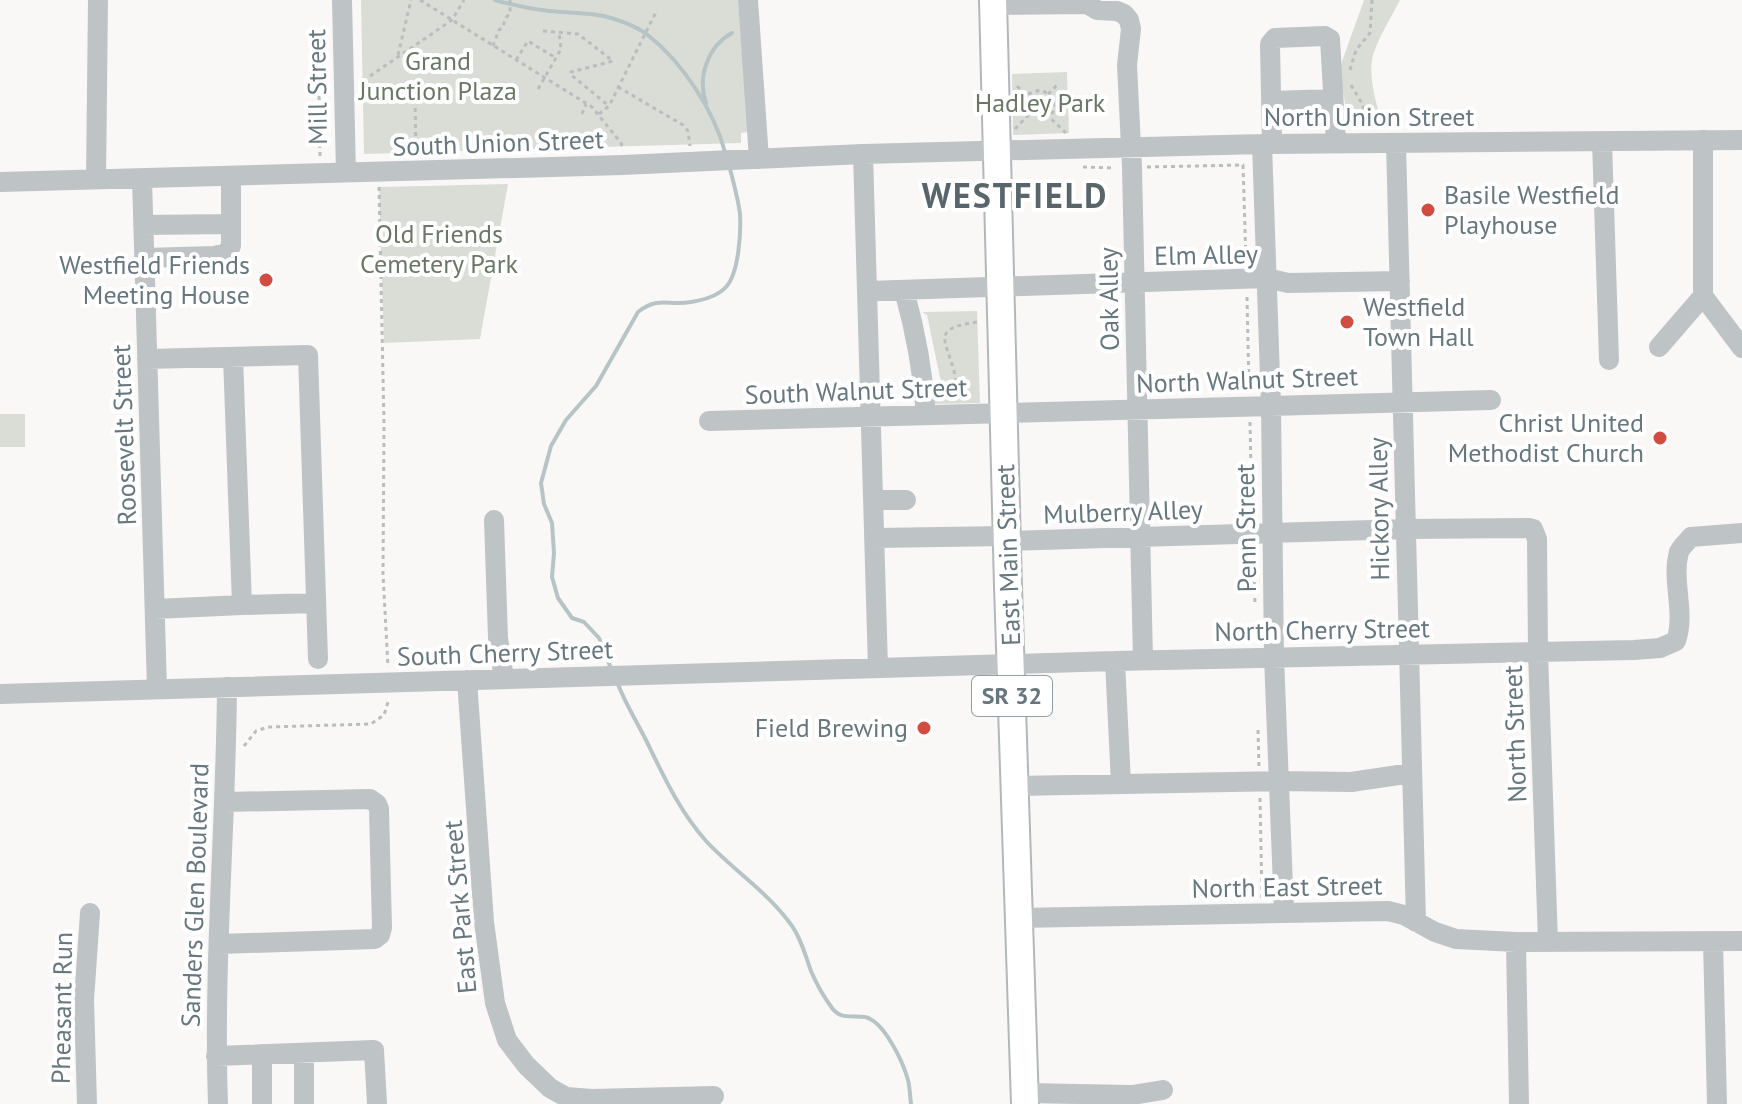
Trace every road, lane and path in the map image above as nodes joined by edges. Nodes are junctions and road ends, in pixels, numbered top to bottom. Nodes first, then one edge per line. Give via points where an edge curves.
1 (98, 0) edge
2 (342, 0) edge
3 (411, 0) edge
4 (420, 0) edge
5 (464, 0) edge
6 (510, 0) edge
7 (748, 0) edge
8 (1372, 0) edge
9 (993, 2) edge
10 (1094, 5) edge
11 (657, 10) dead end
12 (453, 19) junction
13 (543, 31) dead end
14 (559, 32) junction
15 (493, 46) junction
16 (398, 56) junction
17 (556, 58) junction
18 (516, 60) junction
19 (370, 76) dead end
20 (545, 78) junction
21 (1011, 81) dead end
22 (619, 85) junction
23 (1057, 85) dead end
24 (538, 89) dead end
25 (1048, 94) junction
26 (1026, 95) junction
27 (371, 96) dead end
28 (1333, 99) junction
29 (1271, 101) junction
30 (586, 104) junction
31 (1037, 105) junction
32 (609, 106) junction
33 (582, 114) dead end
34 (599, 114) junction
35 (1050, 117) junction
36 (1365, 123) dead end
37 (1015, 129) dead end
38 (1066, 133) dead end
39 (1703, 140) junction
40 (1742, 140) edge
41 (1602, 141) junction
42 (1336, 143) junction
43 (1396, 143) junction
44 (1267, 144) junction
45 (690, 146) dead end
46 (1131, 147) junction
47 (997, 151) junction
48 (863, 154) junction
49 (416, 156) dead end
50 (751, 159) junction
51 (623, 165) junction
52 (346, 173) junction
53 (231, 176) junction
54 (142, 179) junction
55 (96, 180) junction
56 (0, 182) edge
57 (231, 221) junction
58 (143, 225) junction
59 (144, 258) junction
60 (1267, 278) junction
61 (1400, 281) junction
62 (1134, 282) junction
63 (1001, 288) junction
64 (904, 290) junction
65 (868, 291) junction
66 (1703, 296) junction
67 (977, 322) dead end
68 (1659, 347) dead end
69 (1742, 348) edge
70 (233, 357) junction
71 (147, 359) junction
72 (1609, 360) dead end
73 (1491, 400) dead end
74 (1403, 402) junction
75 (957, 405) dead end
76 (1271, 406) junction
77 (1137, 409) junction
78 (1004, 413) junction
79 (926, 415) junction
80 (871, 417) junction
81 (709, 421) dead end
82 (873, 500) junction
83 (906, 500) dead end
84 (494, 520) dead end
85 (1529, 528) joint
86 (1406, 529) junction
87 (1272, 533) junction
88 (1742, 533) edge
89 (874, 538) junction
90 (1006, 538) junction
91 (1140, 538) junction
92 (316, 603) junction
93 (242, 605) junction
94 (155, 609) junction
95 (1538, 652) junction
96 (1409, 655) junction
97 (1274, 657) junction
98 (318, 659) dead end
99 (1143, 660) junction
100 (1115, 661) junction
101 (1011, 664) junction
102 (878, 668) junction
103 (504, 679) junction
104 (467, 680) junction
105 (227, 687) junction
106 (157, 689) junction
107 (0, 694) edge
108 (1412, 773) junction
109 (1279, 781) junction
110 (1121, 784) junction
111 (1014, 786) junction
112 (225, 802) junction
113 (1284, 912) junction
114 (90, 913) dead end
115 (1018, 918) junction
116 (1416, 922) junction
117 (1713, 941) junction
118 (1742, 941) edge
119 (1516, 942) junction
120 (1548, 942) junction
121 (220, 944) junction
122 (304, 1053) junction
123 (262, 1054) junction
124 (216, 1056) junction
125 (1163, 1090) dead end
126 (714, 1096) dead end
127 (1025, 1099) edge
128 (87, 1104) edge
129 (218, 1104) edge
130 (262, 1104) edge
131 (304, 1104) edge
132 (377, 1104) edge
133 (1519, 1104) edge
134 (1717, 1104) edge

1 - 55 street
2 - 52 street, Mill Street
3 - 16 path
4 - 12 path
5 - 12 path
6 - 15 path via 510,13
7 - 50 street
8 - 36 path via 1370,33 1356,50 1349,82 1361,99
9 - 10 street
9 - 47 main road, SR 32
10 - 46 street, Oak Alley via 1129,20
11 - 22 path
12 - 15 path
12 - 16 path
13 - 14 path
14 - 17 path
14 - 32 path via 578,34 611,59 570,74
15 - 18 path
16 - 19 path
17 - 18 path via 528,41
17 - 20 path
18 - 20 path
20 - 24 path
20 - 30 path
21 - 26 path
22 - 32 path
22 - 45 path via 683,125
23 - 25 path
25 - 26 path via 1040,90
25 - 31 path
25 - 35 path via 1054,103
26 - 31 path
27 - 49 path via 415,96
28 - 29 street
28 - 29 street, Penn Street via 1330,39 1325,36 1275,38 1270,44
28 - 42 street
29 - 44 street, Penn Street
30 - 33 path
30 - 34 path
31 - 35 path
31 - 37 path
32 - 34 path
34 - 51 path via 621,143
35 - 38 path
39 - 40 street, North Union Street
39 - 41 street, North Union Street
39 - 66 street
41 - 43 street, North Union Street
41 - 72 street
42 - 43 street, North Union Street
42 - 44 street, North Union Street
43 - 61 street, Hickory Alley
44 - 46 street, North Union Street
44 - 60 street, Penn Street
46 - 47 street, North Union Street
46 - 62 street, Oak Alley
47 - 48 street, South Union Street
47 - 63 main road, East Main Street / SR 32
48 - 50 street, South Union Street
48 - 65 street
50 - 51 street, South Union Street
51 - 52 street, South Union Street
52 - 53 street, South Union Street
53 - 54 street, South Union Street
53 - 57 street
54 - 55 street, South Union Street
54 - 58 street, Roosevelt Street
55 - 56 street, South Union Street
57 - 58 street
57 - 59 street via 226,253
58 - 59 street, Roosevelt Street
59 - 71 street, Roosevelt Street
60 - 61 street, Elm Alley via 1288,283
60 - 62 street, Elm Alley
60 - 76 street, Penn Street
61 - 74 street, Hickory Alley
62 - 63 street, Elm Alley
62 - 77 street, Oak Alley
63 - 64 street, Elm Alley
63 - 78 main road, East Main Street / SR 32
64 - 65 street, Elm Alley
64 - 79 street via 923,372
65 - 80 street
66 - 68 street
66 - 69 street
67 - 75 path via 953,327 945,340
70 - 71 street
70 - 92 street via 308,355
70 - 93 street
71 - 94 street, Roosevelt Street
73 - 74 street, North Walnut Street
74 - 76 street, North Walnut Street
74 - 86 street, Hickory Alley
76 - 77 street, North Walnut Street
76 - 87 street, Penn Street
77 - 78 street, North Walnut Street
77 - 91 street, Oak Alley
78 - 79 street, South Walnut Street
78 - 90 main road, East Main Street / SR 32
79 - 80 street, South Walnut Street
80 - 81 street, South Walnut Street
80 - 82 street
82 - 83 street
82 - 89 street
84 - 103 street
85 - 86 street, Mulberry Alley
85 - 95 street, North Street via 1537,539
86 - 87 street, Mulberry Alley
86 - 96 street, Hickory Alley
87 - 91 street, Mulberry Alley
87 - 97 street, Penn Street
88 - 95 street, North Cherry Street via 1691,537 1680,550 1676,641 1660,648
89 - 90 street, Mulberry Alley
89 - 102 street
90 - 91 street, Mulberry Alley
90 - 101 main road, East Main Street / SR 32
91 - 99 street, Oak Alley
92 - 93 street
92 - 98 street
93 - 94 street
94 - 106 street, Roosevelt Street
95 - 96 street, North Cherry Street
95 - 120 street, North Street
96 - 97 street, North Cherry Street
96 - 108 street, Hickory Alley
97 - 99 street, North Cherry Street
97 - 109 street, Penn Street
99 - 100 street, North Cherry Street
100 - 101 street, North Cherry Street
100 - 110 street
101 - 102 street, South Cherry Street
101 - 111 main road, East Main Street / SR 32
102 - 103 street, South Cherry Street
103 - 104 street, South Cherry Street
104 - 105 street, South Cherry Street
104 - 126 street, East Park Street via 484,922 495,1003 507,1040 526,1065 566,1097
105 - 106 street, South Cherry Street
105 - 112 street, Sanders Glen Boulevard
106 - 107 street, South Cherry Street
108 - 109 street via 1351,782
108 - 116 street, Hickory Alley
109 - 110 street
109 - 113 street, Penn Street
110 - 111 street
111 - 115 main road, East Main Street / SR 32
112 - 121 street, Sanders Glen Boulevard
112 - 121 street via 374,801 379,809 382,928 375,939
113 - 115 street, North East Street
113 - 116 street, North East Street via 1388,911
114 - 128 street, Pheasant Run via 84,1000
115 - 127 main road, East Main Street / SR 32
116 - 119 street, North East Street via 1456,939
117 - 118 street, North East Street
117 - 120 street, North East Street
117 - 134 street
119 - 120 street, North East Street
119 - 133 street
121 - 124 street, Sanders Glen Boulevard
122 - 123 street
122 - 131 street
122 - 132 street via 374,1050
123 - 124 street
123 - 130 street
124 - 129 street, Sanders Glen Boulevard
125 - 127 street

